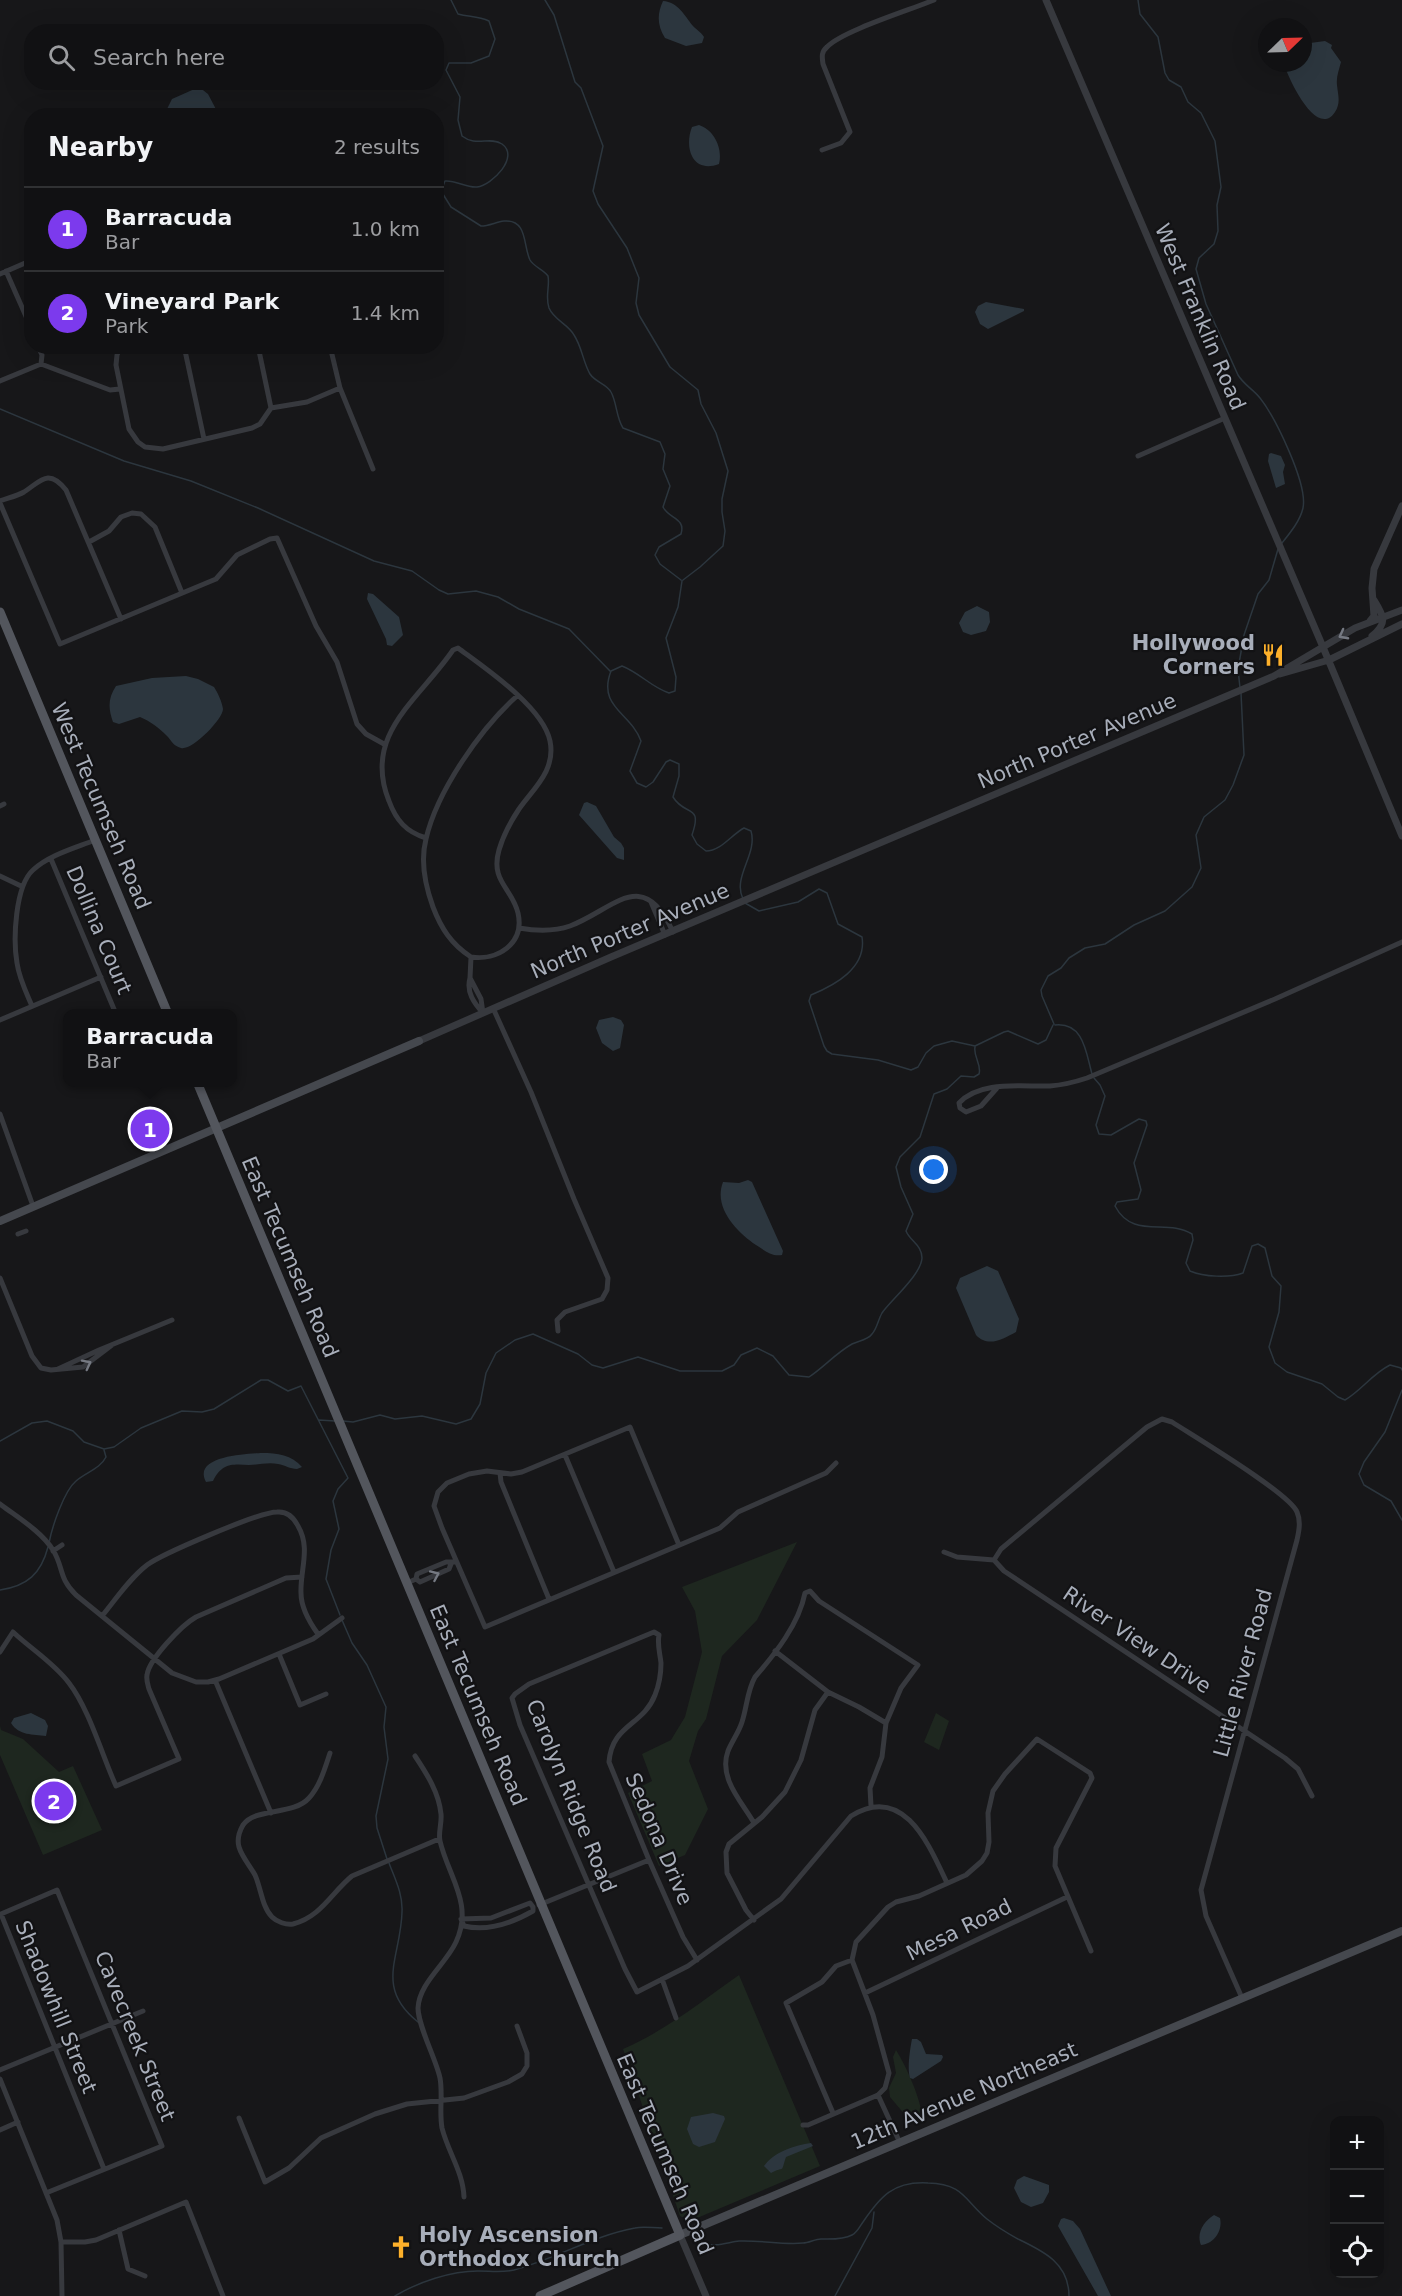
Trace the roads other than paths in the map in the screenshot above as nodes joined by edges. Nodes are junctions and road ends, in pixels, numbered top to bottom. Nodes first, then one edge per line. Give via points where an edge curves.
1 (934, 0) edge
2 (1046, 0) edge
3 (822, 150) dead end
4 (24, 263) edge
5 (6, 271) junction
6 (0, 274) edge
7 (24, 312) edge
8 (42, 354) edge
9 (117, 354) edge
10 (186, 354) edge
11 (260, 354) edge
12 (332, 354) edge
13 (41, 364) junction
14 (0, 381) edge
15 (340, 388) junction
16 (120, 389) junction
17 (271, 408) junction
18 (1225, 418) junction
19 (204, 439) junction
20 (1138, 456) dead end
21 (373, 469) dead end
22 (0, 502) edge
23 (1402, 506) edge
24 (89, 542) junction
25 (182, 593) junction
26 (1373, 596) junction
27 (1402, 610) edge
28 (0, 612) edge
29 (1383, 616) junction
30 (121, 619) junction
31 (1367, 623) junction
32 (1402, 624) edge
33 (1323, 646) junction
34 (1356, 648) junction
35 (1329, 660) junction
36 (1274, 675) junction
37 (517, 696) junction
38 (384, 744) junction
39 (1402, 836) edge
40 (426, 838) junction
41 (95, 840) junction
42 (51, 859) junction
43 (0, 876) edge
44 (21, 886) junction
45 (650, 900) junction
46 (519, 928) junction
47 (673, 932) junction
48 (665, 935) junction
49 (1402, 942) edge
50 (471, 957) junction
51 (101, 977) junction
52 (32, 1006) junction
53 (493, 1008) junction
54 (114, 1009) edge
55 (166, 1009) edge
56 (483, 1013) junction
57 (0, 1020) edge
58 (419, 1041) joint
59 (199, 1087) edge
60 (997, 1088) junction
61 (0, 1114) edge
62 (216, 1129) junction
63 (33, 1206) junction
64 (0, 1221) edge
65 (26, 1231) dead end
66 (18, 1234) dead end
67 (0, 1278) edge
68 (172, 1320) dead end
69 (558, 1331) dead end
70 (112, 1345) junction
71 (57, 1370) junction
72 (565, 1455) junction
73 (836, 1464) dead end
74 (500, 1473) junction
75 (0, 1504) edge
76 (62, 1545) dead end
77 (679, 1545) junction
78 (52, 1549) junction
79 (944, 1552) dead end
80 (994, 1560) junction
81 (453, 1563) junction
82 (614, 1572) junction
83 (302, 1577) junction
84 (411, 1581) junction
85 (549, 1599) junction
86 (102, 1616) junction
87 (342, 1618) dead end
88 (318, 1634) junction
89 (659, 1635) joint
90 (775, 1651) junction
91 (0, 1652) edge
92 (279, 1654) junction
93 (156, 1659) junction
94 (215, 1680) junction
95 (828, 1692) junction
96 (326, 1694) dead end
97 (886, 1723) junction
98 (1244, 1731) junction
99 (330, 1752) dead end
100 (415, 1756) dead end
101 (1312, 1796) dead end
102 (871, 1806) junction
103 (271, 1813) junction
104 (754, 1823) junction
105 (439, 1839) junction
106 (649, 1860) junction
107 (947, 1883) junction
108 (589, 1885) junction
109 (57, 1890) joint
110 (1067, 1897) junction
111 (537, 1906) junction
112 (461, 1919) junction
113 (754, 1920) junction
114 (1402, 1931) edge
115 (1091, 1951) dead end
116 (697, 1960) junction
117 (852, 1960) junction
118 (662, 1979) junction
119 (865, 1993) junction
120 (1242, 1998) junction
121 (142, 2011) dead end
122 (676, 2018) dead end
123 (112, 2024) junction
124 (517, 2026) dead end
125 (55, 2047) junction
126 (0, 2070) edge
127 (0, 2079) edge
128 (878, 2095) junction
129 (440, 2101) junction
130 (833, 2113) junction
131 (238, 2118) dead end
132 (18, 2122) junction
133 (802, 2125) dead end
134 (0, 2130) edge
135 (900, 2143) junction
136 (104, 2169) junction
137 (46, 2193) junction
138 (464, 2197) dead end
139 (119, 2230) junction
140 (680, 2235) junction
141 (61, 2242) junction
142 (145, 2276) dead end
143 (62, 2296) edge
144 (223, 2296) edge
145 (540, 2296) edge
146 (706, 2296) edge

1 - 3 street via 841,37 825,48 823,64 850,132 842,143
2 - 18 street, West Franklin Road
4 - 5 street
5 - 6 street
5 - 7 street
8 - 13 street
9 - 16 street
10 - 19 street
11 - 17 street
12 - 15 street
13 - 14 street
13 - 16 street via 110,390
15 - 17 street via 308,402
15 - 21 street
16 - 19 street via 129,429 145,447 163,448
17 - 19 street via 260,424 252,428
18 - 20 street
18 - 33 street, West Franklin Road
22 - 24 street via 39,480 55,480 66,490
22 - 30 street via 60,644
23 - 26 street via 1372,576
24 - 25 street via 109,531 121,517 141,514 155,528
24 - 30 street
25 - 30 street
25 - 38 street via 216,579 237,555 277,538 316,626 337,662 357,724
26 - 29 street
26 - 31 street via 1374,616
27 - 29 street, North Porter Avenue
28 - 41 main road, West Tecumseh Road
29 - 31 street, North Porter Avenue
29 - 34 street via 1379,630
31 -> 33 street, North Porter Avenue
32 - 34 street, North Porter Avenue
33 - 35 street, West Franklin Road
33 - 36 street, North Porter Avenue
34 - 35 street, North Porter Avenue
35 - 36 street, North Porter Avenue
35 - 39 street, West Franklin Road
36 - 47 street, North Porter Avenue
37 - 38 street via 458,648 422,687
37 - 40 street via 453,776
37 - 46 street via 542,722 551,752 542,781 519,809 496,861 501,884 516,906
38 - 40 street via 381,771 389,801 404,827
40 - 50 street via 425,881 437,917 454,944
41 - 42 street
41 - 55 main road, West Tecumseh Road
42 - 44 street via 33,870
42 - 51 street, Dollina Court
43 - 44 street
44 - 52 street via 16,962
45 - 46 street via 625,898 570,926 551,930
45 - 47 street via 666,915
45 - 48 street
46 - 50 street via 514,941 501,953 484,959
47 - 48 street, North Porter Avenue
48 - 53 street, North Porter Avenue
49 - 60 street via 1088,1078 1062,1084
50 - 56 street via 470,978
51 - 52 street
51 - 54 street, Dollina Court
52 - 57 street
53 - 56 street, North Porter Avenue
53 - 69 street via 608,1278 602,1299 564,1312 557,1320
56 - 58 street, North Porter Avenue
58 - 62 main road, North Porter Avenue
59 - 62 main road
60 - 60 street via 970,1094 959,1102 960,1108 966,1112 976,1109
61 - 63 street
62 - 63 main road, North Porter Avenue
62 - 84 main road, East Tecumseh Road via 347,1441
63 - 64 main road, North Porter Avenue
65 - 66 street
67 - 71 street via 35,1361 45,1370
68 - 70 street
70 - 71 street
71 -> 70 street via 83,1367
72 - 74 street via 522,1472
72 - 77 street via 630,1427
72 - 82 street
73 - 77 street via 826,1473 738,1512 720,1528
74 - 81 street via 469,1474 447,1483 438,1492 434,1506
74 - 85 street
75 - 78 street
76 - 78 street
77 - 82 street
78 - 86 street via 64,1582
79 - 80 street
80 - 98 street, River View Drive via 1004,1571
80 - 98 street, Little River Road via 1001,1549 1147,1427 1162,1419 1288,1500 1298,1512 1300,1528
81 - 84 street via 446,1562 417,1574
81 - 85 street via 485,1627
82 - 85 street
83 - 86 street via 302,1535 290,1515 278,1511 257,1516 156,1559 135,1576
83 - 88 street via 302,1601
83 - 93 street via 286,1578 196,1617 184,1625
84 - 111 main road, East Tecumseh Road
86 - 93 street
87 - 88 street
88 - 92 street
89 - 106 street, Sedona Drive via 661,1673 654,1697 638,1719 617,1735 609,1762
89 - 108 street, Carolyn Ridge Road via 655,1632 641,1637 530,1684 513,1697 517,1719
90 - 95 street
90 - 97 street via 793,1623 805,1593 813,1592 825,1605 916,1663 918,1667 901,1688
90 - 104 street via 751,1685 741,1726 726,1761 728,1780
91 - 93 street via 13,1632 69,1683 116,1786 179,1759 147,1682 148,1671
92 - 94 street
92 - 96 street via 300,1705
93 - 94 street via 178,1677 196,1682
94 - 103 street
95 - 97 street
95 - 104 street via 815,1710 793,1778 776,1803
97 - 102 street via 882,1757 870,1788
98 - 101 street, River View Drive via 1298,1769
98 - 120 street, Little River Road via 1201,1892 1206,1916
99 - 103 street via 310,1797 296,1808
100 - 105 street via 439,1801
102 - 107 street via 901,1813 912,1821
102 - 113 street via 851,1816 795,1885
103 - 105 street via 244,1824 238,1840 266,1908 273,1918 291,1925 327,1905 341,1884 352,1876
104 - 113 street via 729,1844 725,1862 727,1873
105 - 112 street via 461,1899
106 - 108 street
106 - 116 street, Sedona Drive
107 - 110 street via 975,1869 987,1853 993,1791 1034,1739 1040,1739 1092,1778 1054,1855
107 - 117 street via 888,1907 856,1942
108 - 111 street
108 - 118 street, Carolyn Ridge Road via 637,1992
109 - 123 street, Cavecreek Street
109 - 125 street, Shadowhill Street via 1,1914
110 - 115 street
110 - 119 street, Mesa Road
111 - 112 street via 530,1903 491,1918
111 - 112 street via 530,1913 492,1927 464,1926
111 - 140 main road, East Tecumseh Road
112 - 129 street via 457,1940 420,1994 418,2010 440,2079
113 - 116 street
114 - 120 main road, 12th Avenue Northeast
116 - 118 street
117 - 119 street
117 - 130 street via 836,1966 822,1983 786,2003
118 - 122 street
119 - 128 street via 889,2073 885,2088
120 - 135 main road, 12th Avenue Northeast
121 - 123 street
123 - 125 street
123 - 136 street, Cavecreek Street via 162,2146
124 - 129 street via 527,2053 527,2066 522,2074 464,2098
125 - 126 street
125 - 136 street, Shadowhill Street
127 - 132 street
128 - 130 street
128 - 135 street
129 - 131 street via 394,2106 321,2138 289,2168 265,2182
129 - 138 street via 442,2126 464,2182
130 - 133 street
132 - 134 street
132 - 137 street
135 - 140 main road, 12th Avenue Northeast
136 - 137 street, Cavecreek Street
137 - 141 street
139 - 141 street via 90,2241
139 - 142 street via 126,2266
139 - 144 street via 186,2202
140 - 145 main road, 12th Avenue Northeast
140 - 146 street, East Tecumseh Road
141 - 143 street

